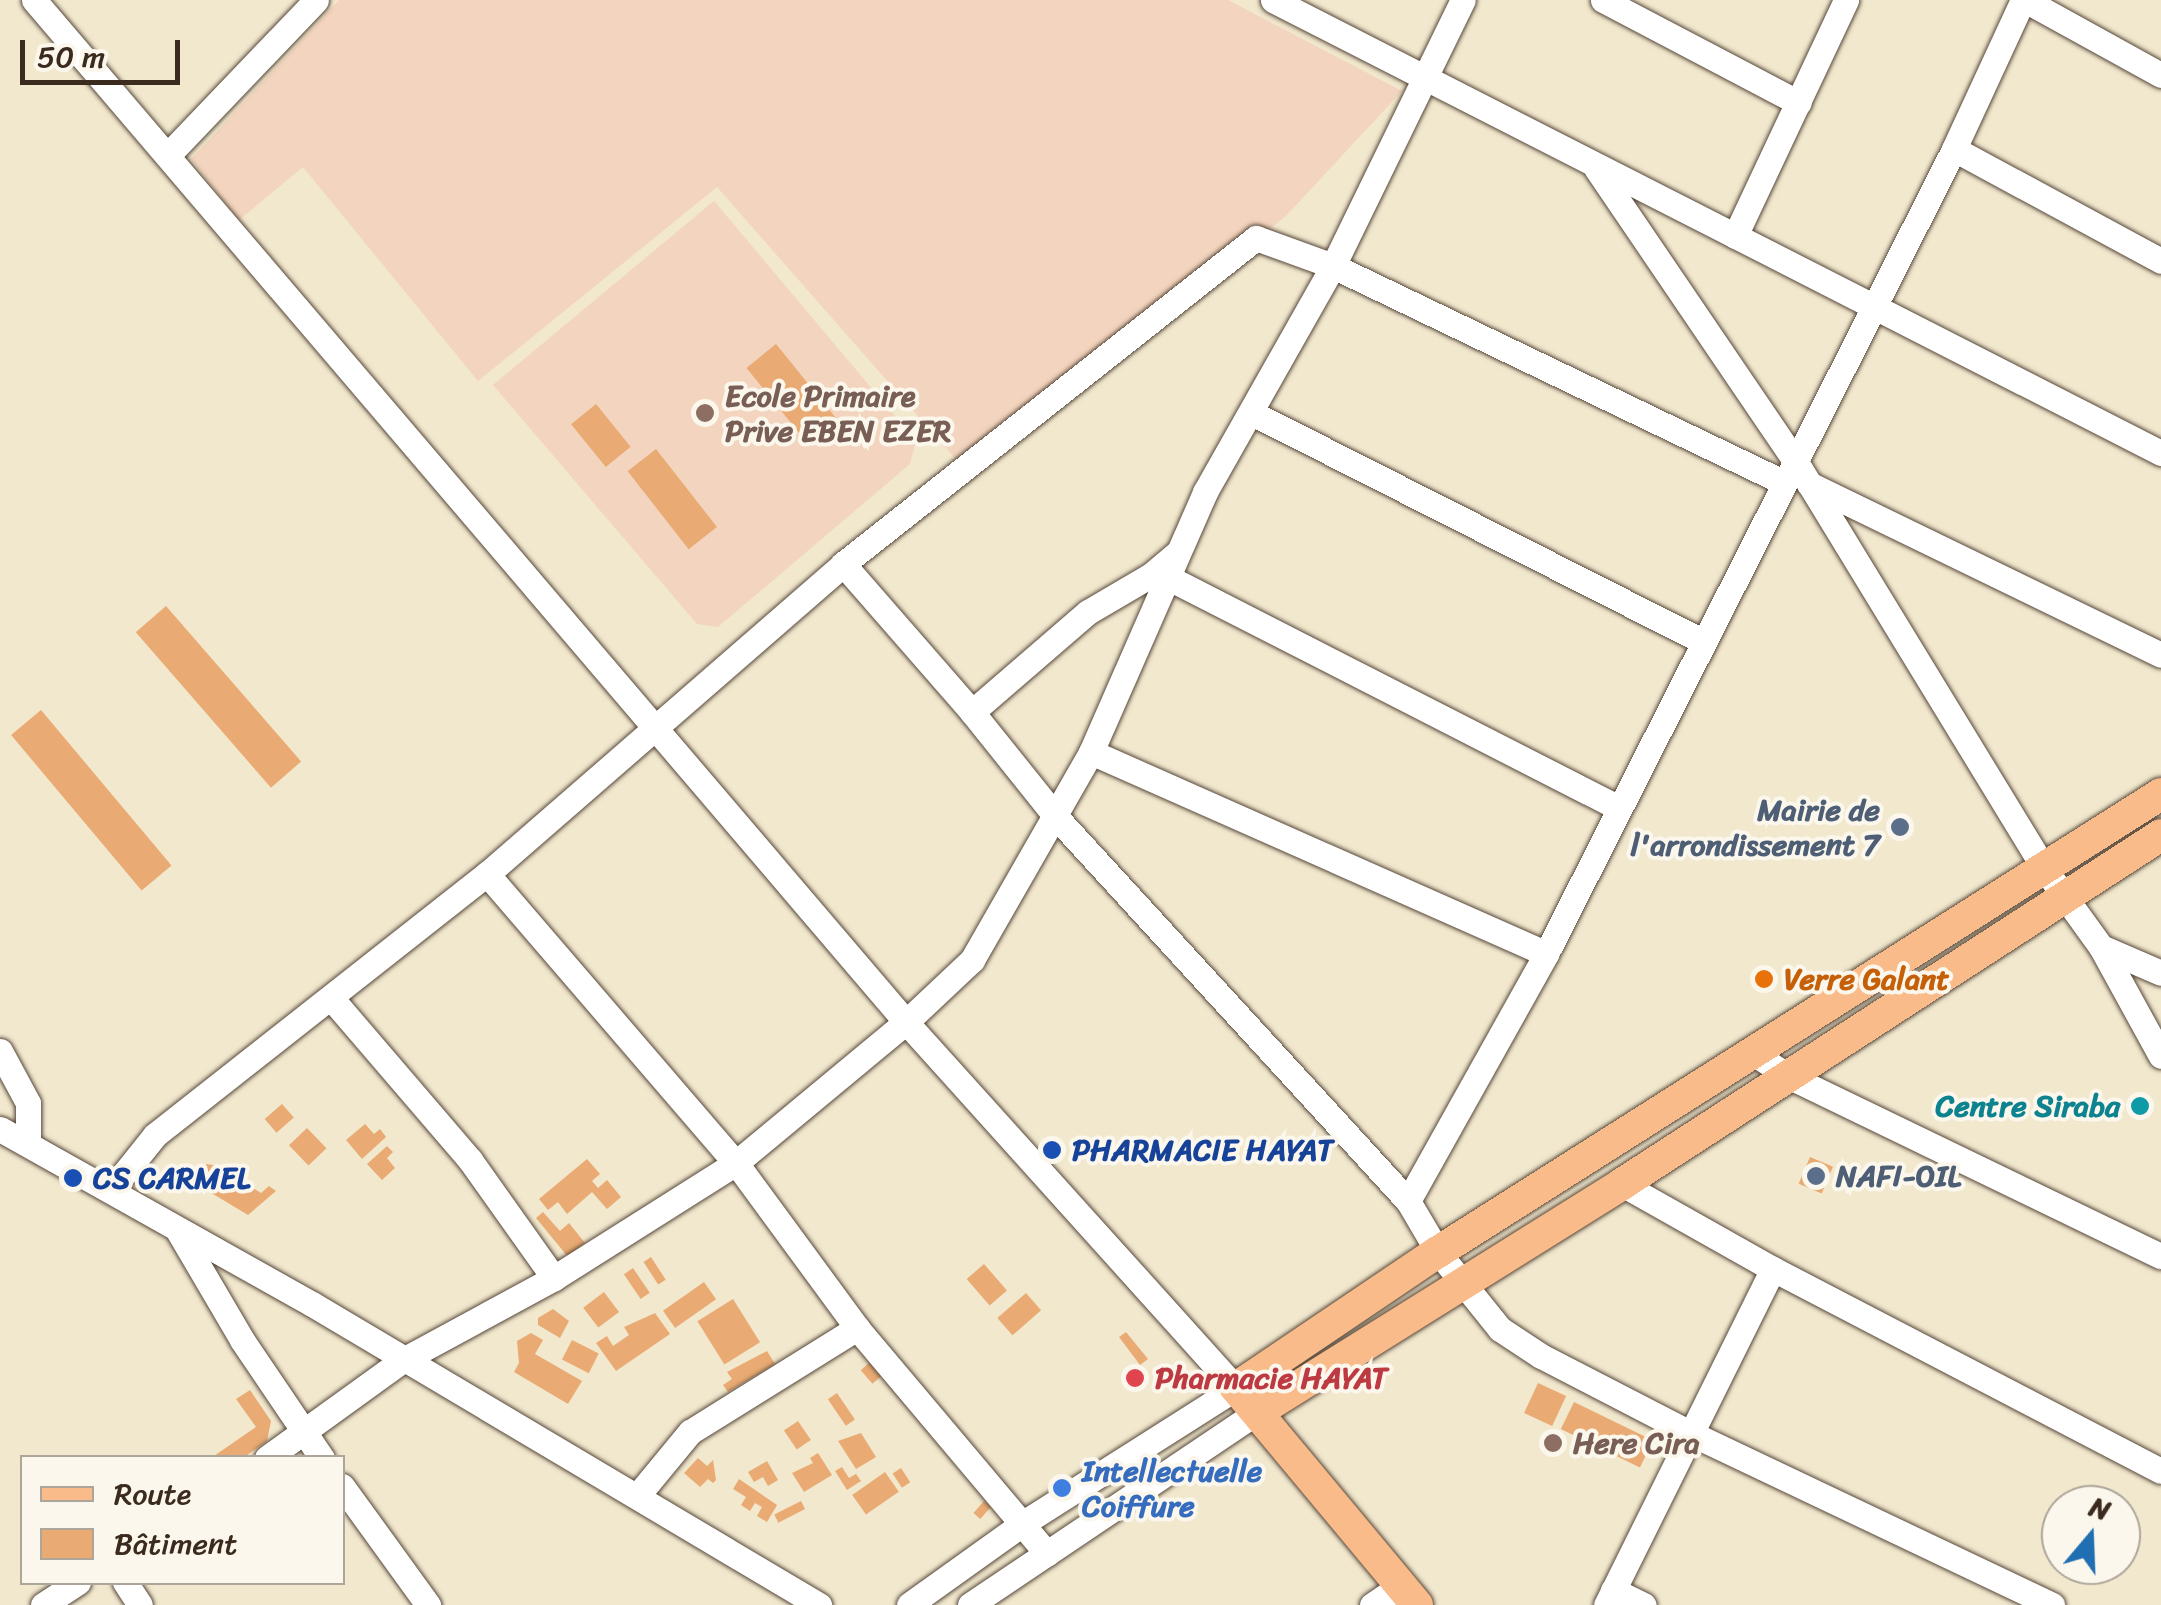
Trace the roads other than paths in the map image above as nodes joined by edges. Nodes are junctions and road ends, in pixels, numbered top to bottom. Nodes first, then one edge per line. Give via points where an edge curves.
1 (34, 0) edge
2 (316, 0) edge
3 (1272, 0) edge
4 (1463, 0) edge
5 (1603, 0) edge
6 (1846, 0) edge
7 (2024, 0) edge
8 (2161, 74) edge
9 (1426, 76) junction
10 (1799, 103) junction
11 (1954, 149) junction
12 (168, 155) junction
13 (1596, 168) junction
14 (1736, 236) junction
15 (2161, 261) edge
16 (1333, 266) junction
17 (1874, 306) junction
18 (1252, 413) junction
19 (2161, 453) edge
20 (1797, 477) junction
21 (1180, 550) junction
22 (844, 564) junction
23 (1169, 578) junction
24 (1702, 640) junction
25 (2161, 655) edge
26 (972, 712) junction
27 (660, 728) junction
28 (1091, 752) junction
29 (2161, 794) edge
30 (1617, 807) junction
31 (1057, 818) junction
32 (2161, 835) edge
33 (2044, 868) junction
34 (488, 874) junction
35 (2066, 896) junction
36 (2100, 947) junction
37 (1546, 954) junction
38 (2161, 974) edge
39 (332, 999) junction
40 (906, 1022) junction
41 (0, 1052) edge
42 (1752, 1052) junction
43 (2161, 1056) edge
44 (1788, 1076) junction
45 (0, 1129) edge
46 (28, 1143) junction
47 (736, 1163) junction
48 (1622, 1184) junction
49 (110, 1190) junction
50 (1408, 1201) junction
51 (177, 1229) junction
52 (1438, 1252) junction
53 (2161, 1256) edge
54 (1773, 1270) junction
55 (554, 1278) junction
56 (1460, 1284) junction
57 (857, 1328) junction
58 (403, 1360) junction
59 (1248, 1400) junction
60 (304, 1432) junction
61 (1690, 1433) junction
62 (271, 1455) edge
63 (320, 1455) edge
64 (2161, 1470) edge
65 (345, 1490) edge
66 (638, 1495) junction
67 (1022, 1524) junction
68 (1046, 1554) junction
69 (73, 1585) edge
70 (1408, 1596) edge
71 (1610, 1598) edge
72 (43, 1605) edge
73 (428, 1605) edge
74 (819, 1605) edge
75 (909, 1605) edge
76 (970, 1605) edge
77 (1372, 1605) edge
78 (1644, 1605) edge
79 (2052, 1605) edge

1 - 12 street
2 - 12 street
3 - 9 street
4 - 9 street
5 - 10 street
6 - 10 street
7 - 8 street
7 - 11 street
9 - 13 street
9 - 16 street
10 - 14 street
11 - 15 street
11 - 17 street
12 - 27 street
13 - 14 street
13 - 20 street
14 - 17 street
16 - 18 street
16 - 20 street
16 - 22 street via 1256,238
17 - 19 street
17 - 20 street
18 - 21 street
18 - 24 street
20 - 24 street
20 - 25 street
20 - 33 street
21 - 23 street
21 - 26 street via 1088,612
22 - 26 street
22 - 27 street
23 - 28 street
23 - 30 street
24 - 30 street
26 - 31 street
27 - 34 street
27 - 40 street
28 - 31 street
28 - 37 street
29 - 33 main road
30 - 37 street
31 - 40 street via 972,960
31 - 50 street
32 - 35 main road
33 - 35 street
33 - 42 main road
34 - 39 street
34 - 47 street
35 - 36 street
35 - 44 main road
36 - 38 street
36 - 43 street
37 - 50 street
39 - 49 street via 155,1134
39 - 55 street via 470,1160
40 - 47 street
40 - 59 street
41 - 46 street via 28,1103
42 - 44 street
42 - 52 main road
44 - 48 main road
44 - 53 street
45 - 46 street
46 - 49 street
47 - 55 street
47 - 57 street
48 - 54 street
48 - 56 main road
49 - 51 street
50 - 52 street
51 - 58 street
51 - 60 street
52 - 56 street
52 - 59 main road
54 - 61 street
54 - 64 street
55 - 58 street
56 - 59 main road
56 - 61 street via 1519,1343
57 - 66 street via 690,1432
57 - 67 street
58 - 60 street
58 - 66 street
59 - 67 street
59 - 68 street
59 - 70 main road
60 - 62 street
60 - 63 street
61 - 71 street
61 - 79 street
65 - 73 street
66 - 74 street
67 - 68 street
67 - 75 street
68 - 76 street
69 - 72 street
70 - 77 street
71 - 78 street

